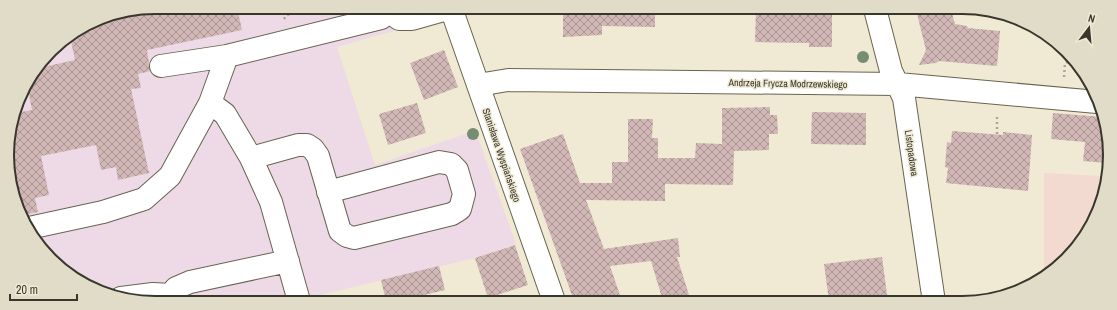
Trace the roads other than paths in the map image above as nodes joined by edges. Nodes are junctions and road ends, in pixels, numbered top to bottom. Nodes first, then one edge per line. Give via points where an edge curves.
1 (383, 14) edge
2 (392, 14) edge
3 (430, 14) edge
4 (453, 14) edge
5 (876, 14) edge
6 (227, 56) junction
7 (161, 66) dead end
8 (898, 84) junction
9 (478, 85) junction
10 (1092, 102) edge
11 (210, 104) junction
12 (251, 158) junction
13 (328, 192) junction
14 (34, 227) edge
15 (288, 261) junction
16 (141, 295) edge
17 (162, 296) edge
18 (172, 296) edge
19 (298, 296) edge
20 (552, 296) edge
21 (933, 296) edge

1 - 6 street via 381,18
2 - 3 street via 399,19 412,19
4 - 9 street, Stanisława Wyspiańskiego
5 - 8 street, Listopadowa via 891,71
6 - 7 street
6 - 11 street
8 - 9 street, Andrzeja Frycza Modrzewskiego via 508,80
8 - 10 street, Andrzeja Frycza Modrzewskiego
8 - 21 street, Listopadowa via 904,98
9 - 20 street, Stanisława Wyspiańskiego
11 - 12 street via 225,114
11 - 14 street via 170,176 144,199 103,212
12 - 13 street via 307,145 318,156
12 - 15 street via 271,202
13 - 13 street via 340,232 354,238 452,214 460,209 464,194 457,170 451,164 440,162
15 - 18 street via 190,282 176,288
15 - 19 street
16 - 17 street

